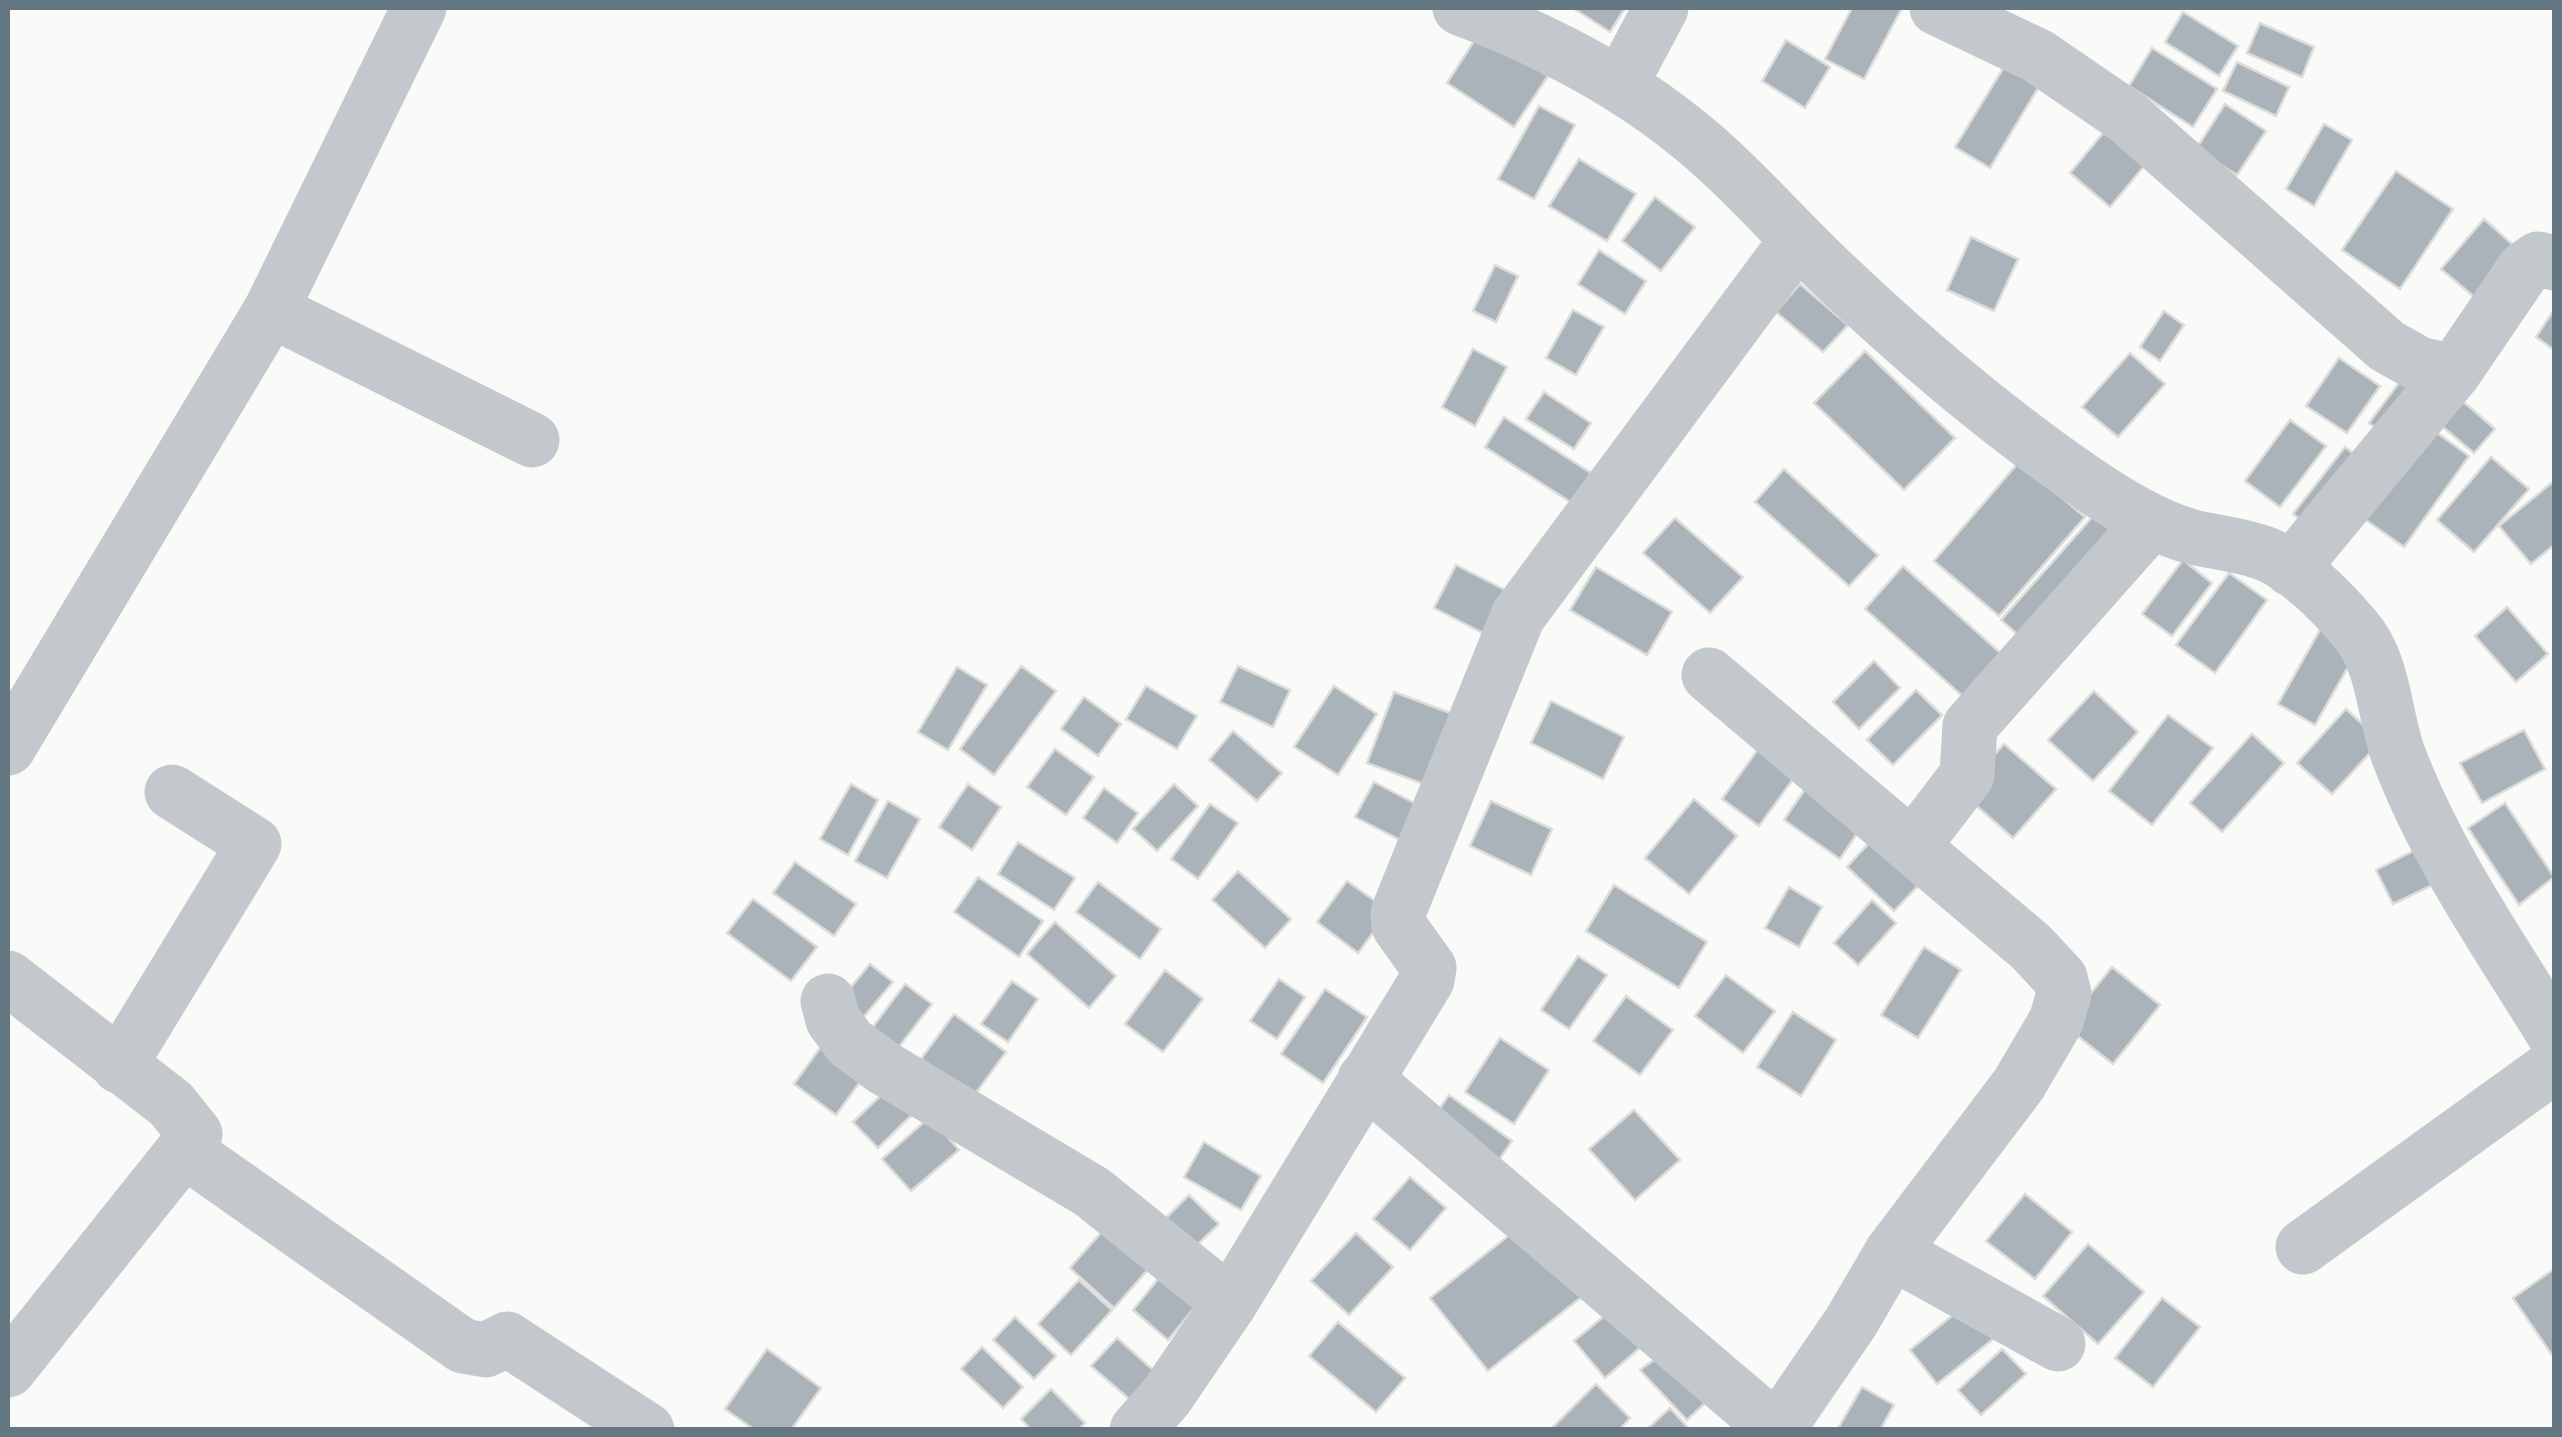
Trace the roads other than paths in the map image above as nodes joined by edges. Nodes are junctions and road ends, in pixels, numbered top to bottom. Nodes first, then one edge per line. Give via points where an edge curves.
1 (419, 8) edge
2 (1460, 8) edge
3 (1661, 8) edge
4 (1937, 8) edge
5 (1620, 85) junction
6 (1798, 240) junction
7 (2554, 263) edge
8 (271, 310) junction
9 (2454, 372) junction
10 (532, 440) dead end
11 (2151, 522) junction
12 (2291, 570) junction
13 (1708, 675) dead end
14 (8, 748) edge
15 (172, 792) dead end
16 (1912, 847) junction
17 (8, 978) edge
18 (828, 1001) dead end
19 (2554, 1034) edge
20 (119, 1066) junction
21 (2554, 1066) edge
22 (1365, 1079) junction
23 (184, 1150) junction
24 (2303, 1247) dead end
25 (1892, 1252) junction
26 (1230, 1303) junction
27 (17, 1337) edge
28 (2058, 1344) dead end
29 (647, 1430) edge
30 (1137, 1430) edge
31 (1777, 1430) edge

1 - 8 street
2 - 5 street via 1516,29
3 - 5 street
4 - 9 street via 2038,56 2127,117 2387,346 2419,364
5 - 6 street via 1693,138
6 - 11 street via 1987,408
6 - 22 street via 1518,616 1398,913 1429,974
7 - 9 street via 2529,263
8 - 10 street
8 - 14 street
9 - 12 street
11 - 12 street via 2268,554
11 - 16 street via 1970,726 1967,775
12 - 19 street via 2358,632 2375,666 2398,753 2452,871
13 - 16 street
15 - 20 street via 254,844
16 - 25 street via 2046,960 2064,994 2019,1084
17 - 20 street
18 - 26 street via 833,1020 862,1052 1092,1192
20 - 23 street via 171,1104 196,1134
21 - 24 street
22 - 26 street
22 - 31 street
23 - 27 street
23 - 29 street via 463,1346 486,1350 507,1340
25 - 28 street
25 - 31 street
26 - 30 street

